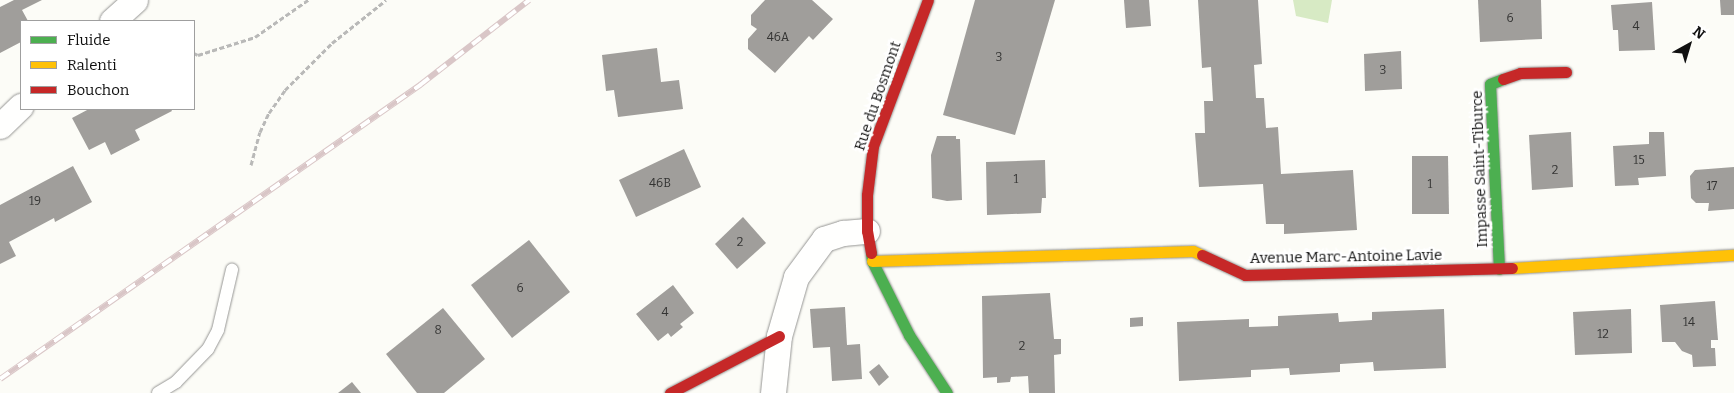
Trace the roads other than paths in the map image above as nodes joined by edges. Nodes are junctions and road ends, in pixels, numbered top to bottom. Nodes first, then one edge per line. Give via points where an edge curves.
1 (135, 0) edge
2 (928, 0) edge
3 (113, 20) edge
4 (1566, 72) dead end
5 (20, 107) edge
6 (0, 126) edge
7 (867, 231) junction
8 (1734, 255) edge
9 (872, 261) junction
10 (1499, 269) junction
11 (232, 270) dead end
12 (779, 336) junction
13 (158, 393) edge
14 (670, 393) edge
15 (773, 393) edge
16 (947, 393) edge

1 - 3 street
2 - 7 street, Rue du Bosmont via 874,146 867,195
4 - 10 street, Impasse Saint-Tiburce via 1520,73 1490,84
5 - 6 street
7 - 9 street, Rue du Bosmont
7 - 12 street via 824,239 796,277
8 - 10 street, Avenue Marc-Antoine Lavie
9 - 10 street, Avenue Marc-Antoine Lavie via 1192,251 1245,275
9 - 16 street, Rue du Bosmont via 909,335
11 - 13 lane via 218,330 208,349 176,382
12 - 14 street
12 - 15 street

